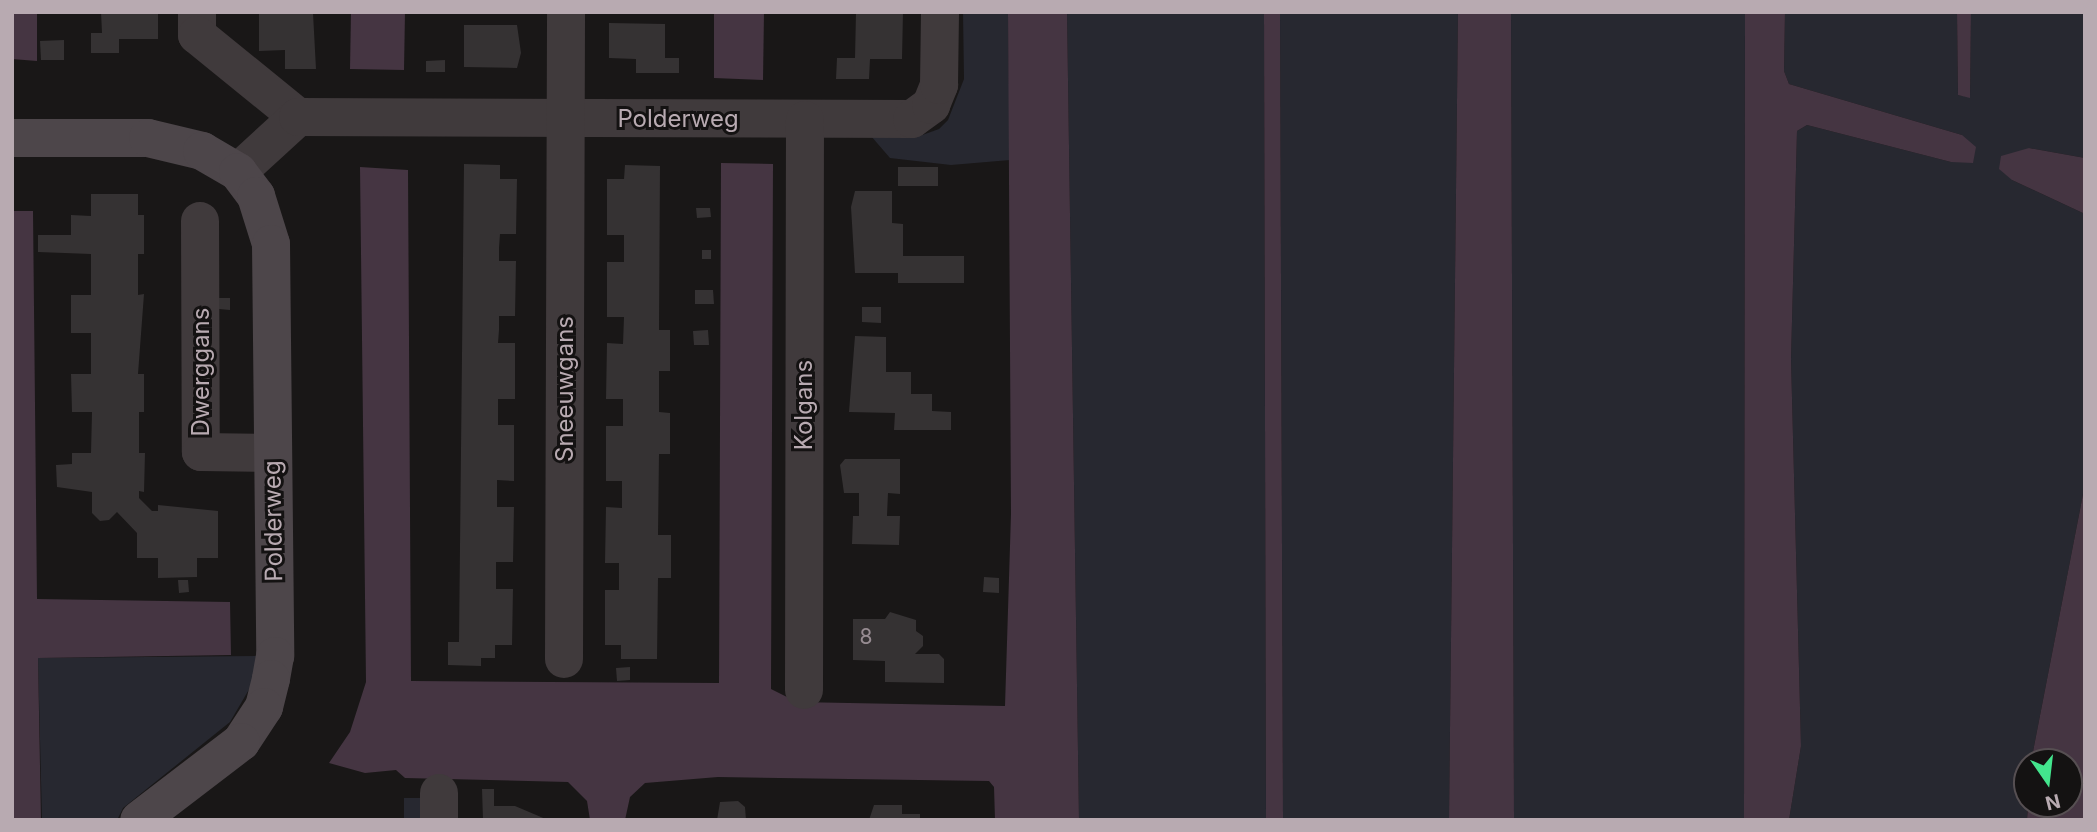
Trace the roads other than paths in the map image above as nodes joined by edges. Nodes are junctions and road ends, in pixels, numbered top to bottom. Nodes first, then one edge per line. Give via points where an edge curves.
1 (197, 12) edge
2 (566, 12) edge
3 (940, 12) edge
4 (298, 117) junction
5 (567, 119) junction
6 (805, 120) junction
7 (12, 138) edge
8 (238, 172) junction
9 (200, 221) dead end
10 (272, 453) junction
11 (564, 659) dead end
12 (804, 690) dead end
13 (139, 820) edge

1 - 4 street via 197,35
2 - 5 street, Sneeuwgans
3 - 6 street, Polderweg via 939,85 922,112 912,119
4 - 5 street, Polderweg
4 - 8 street
5 - 6 street, Polderweg
5 - 11 street, Sneeuwgans
6 - 12 street, Kolgans
7 - 8 street, Polderweg via 162,140 202,151
8 - 10 street, Polderweg via 256,196 271,244
9 - 10 street, Dwerggans via 201,452
10 - 13 street, Polderweg via 275,656 264,707 241,741

